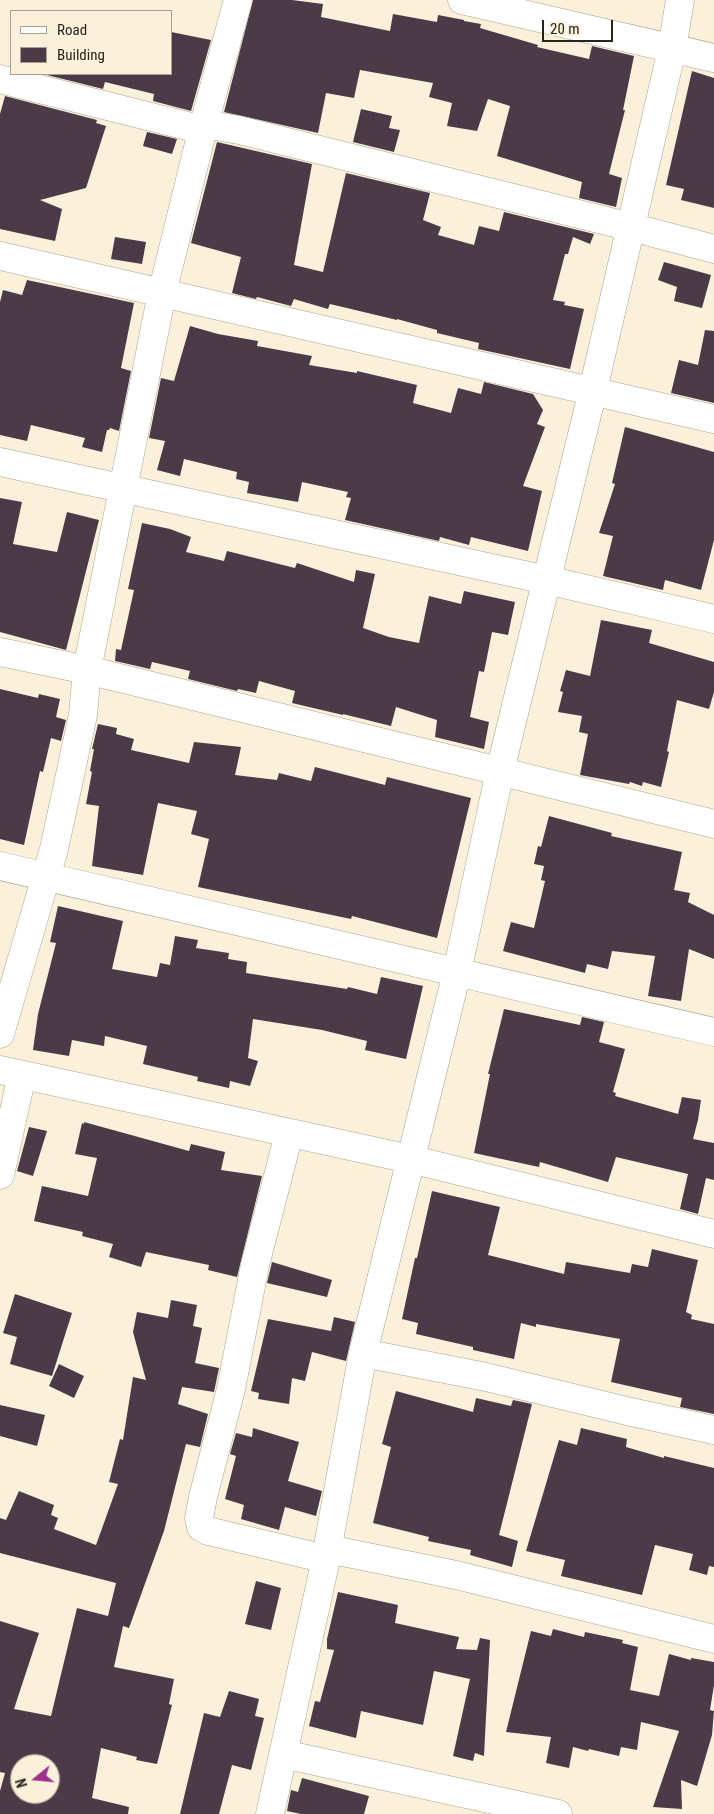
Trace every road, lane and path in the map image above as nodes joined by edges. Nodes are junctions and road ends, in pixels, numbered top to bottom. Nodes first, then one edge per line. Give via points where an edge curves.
1 (238, 0) edge
2 (462, 0) edge
3 (680, 0) edge
4 (672, 49) junction
5 (714, 58) edge
6 (0, 79) edge
7 (204, 127) junction
8 (631, 227) junction
9 (714, 249) edge
10 (0, 256) edge
11 (162, 293) junction
12 (593, 390) junction
13 (714, 419) edge
14 (0, 462) edge
15 (124, 490) junction
16 (546, 580) junction
17 (714, 619) edge
18 (0, 652) edge
19 (88, 670) junction
20 (500, 772) junction
21 (714, 824) edge
22 (0, 866) edge
23 (45, 877) junction
24 (457, 972) junction
25 (714, 1032) edge
26 (0, 1034) edge
27 (11, 1073) edge
28 (289, 1134) junction
29 (410, 1160) junction
30 (2, 1161) edge
31 (714, 1234) edge
32 (363, 1352) junction
33 (714, 1430) edge
34 (327, 1554) junction
35 (714, 1640) edge
36 (284, 1754) junction
37 (270, 1814) edge
38 (558, 1814) edge

1 - 7 street
2 - 4 street
3 - 4 street
4 - 5 street
4 - 8 street
6 - 7 street
7 - 8 street via 239,130
7 - 11 street
8 - 9 street
8 - 12 street
10 - 11 street
11 - 12 street
11 - 15 street
12 - 13 street
12 - 16 street
14 - 15 street
15 - 16 street
15 - 19 street
16 - 17 street
16 - 20 street
18 - 19 street
19 - 20 street
19 - 23 street via 83,715
20 - 21 street
20 - 24 street
22 - 23 street
23 - 24 street
23 - 26 street
24 - 25 street
24 - 29 street
27 - 28 street
27 - 30 street
28 - 29 street
28 - 34 street via 255,1265 231,1389 199,1518 201,1527 208,1532
29 - 31 street
29 - 32 street
32 - 33 street
32 - 34 street
34 - 35 street via 456,1575
34 - 36 street
36 - 37 street
36 - 38 street

